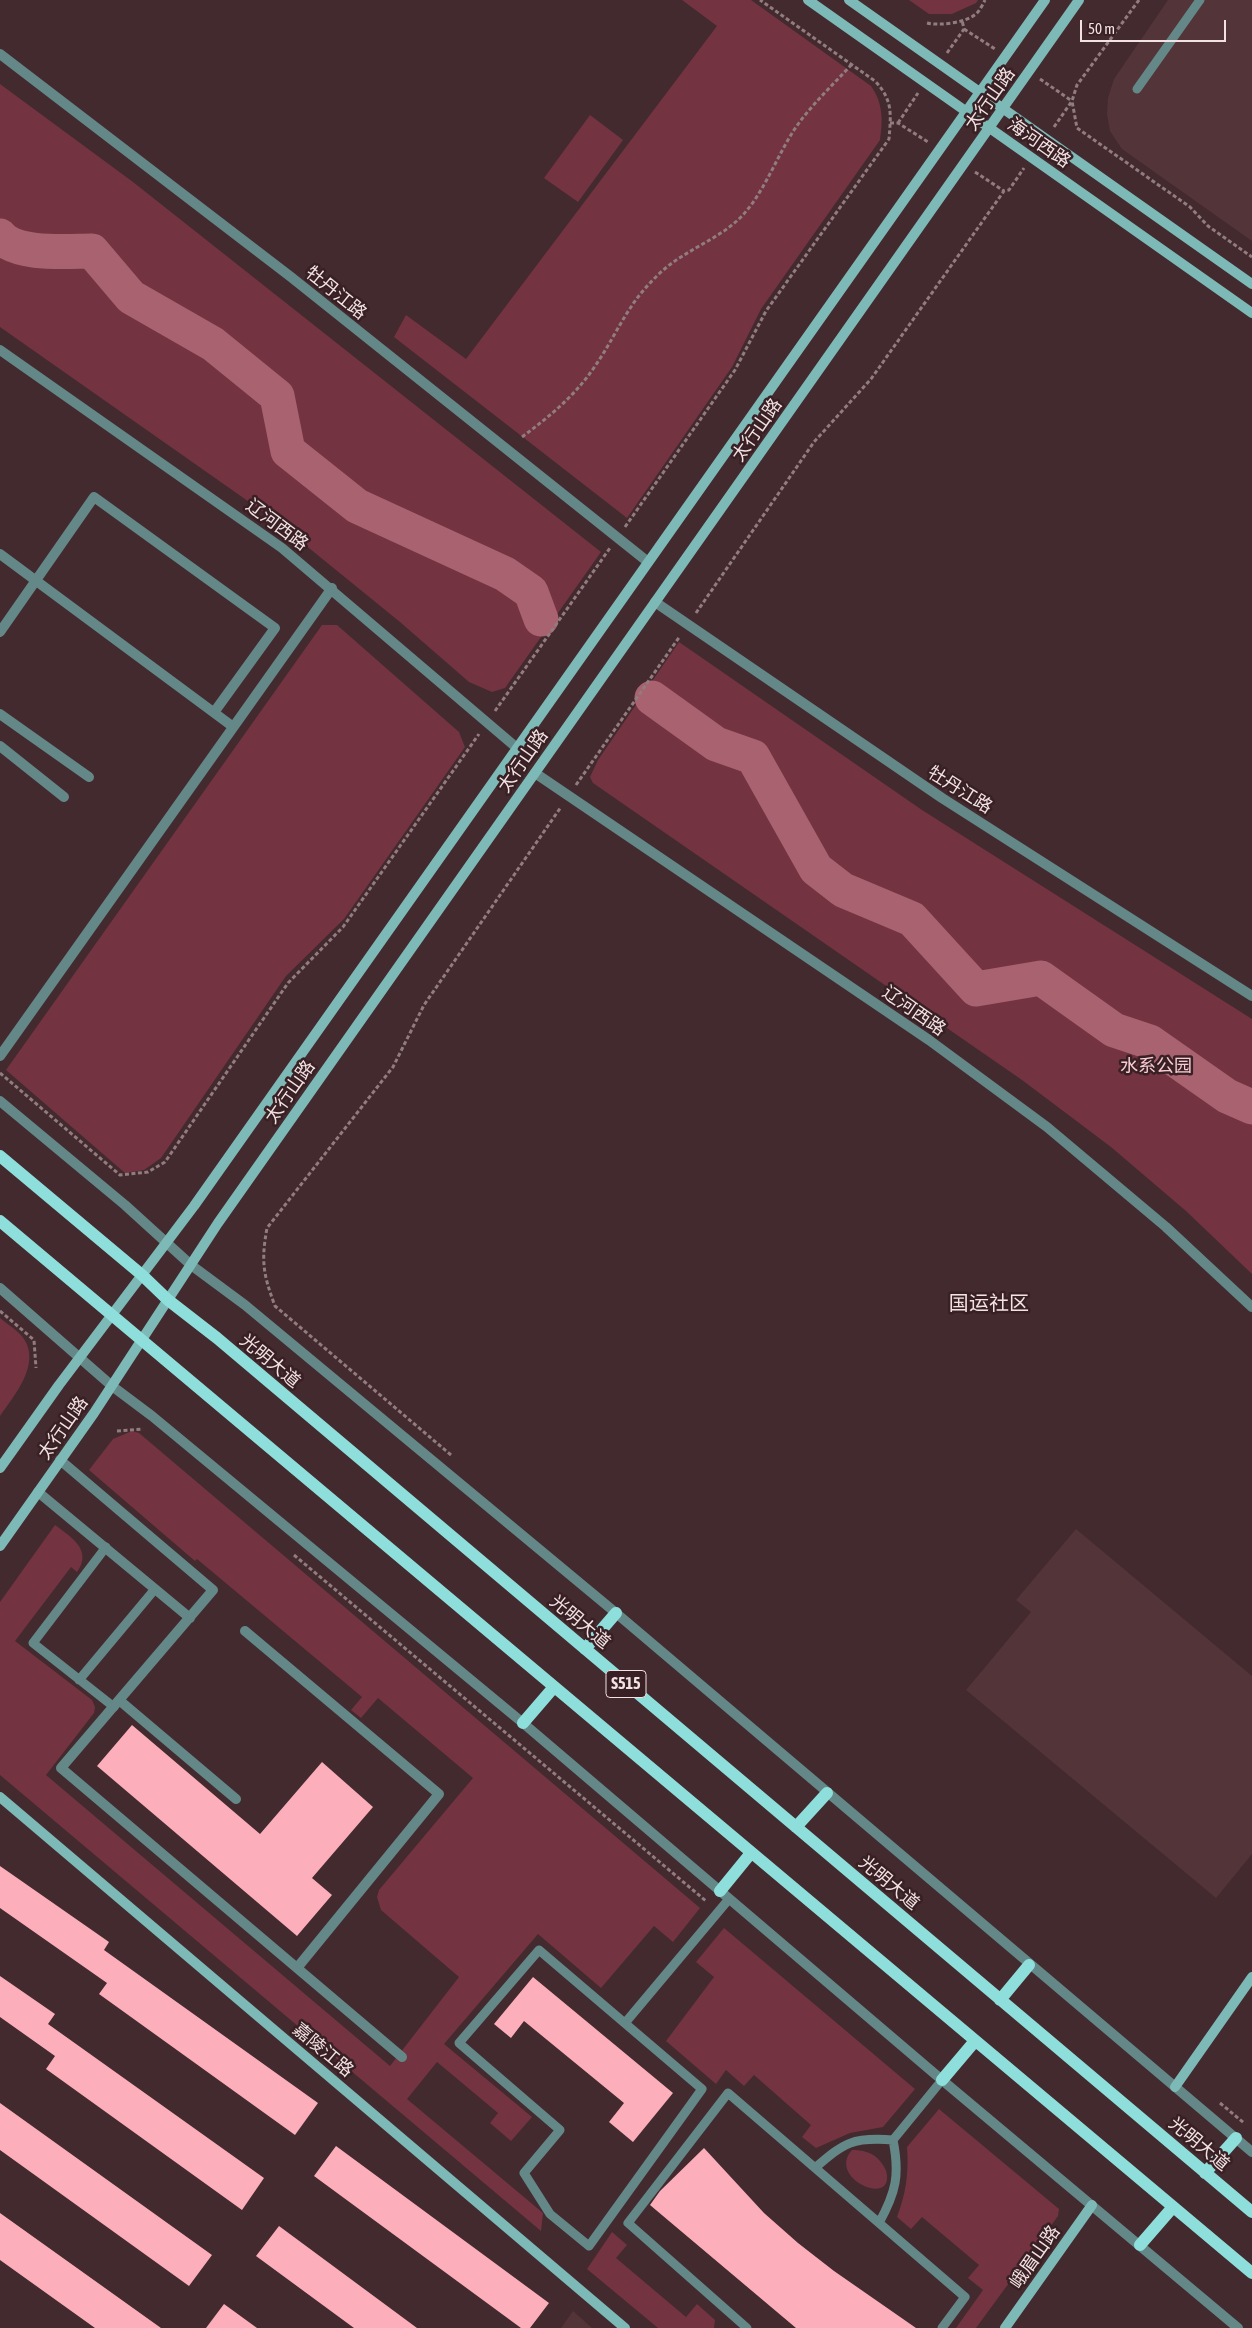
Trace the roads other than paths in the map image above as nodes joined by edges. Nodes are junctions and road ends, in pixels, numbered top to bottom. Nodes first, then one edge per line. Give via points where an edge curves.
1 (808, 0) edge
2 (849, 0) edge
3 (1045, 0) edge
4 (1080, 0) edge
5 (1200, 0) edge
6 (0, 54) edge
7 (1137, 89) dead end
8 (980, 92) junction
9 (1003, 109) junction
10 (966, 111) junction
11 (989, 128) junction
12 (1252, 284) edge
13 (1252, 313) edge
14 (0, 350) edge
15 (0, 554) edge
16 (648, 562) junction
17 (37, 581) junction
18 (332, 588) junction
19 (655, 602) junction
20 (0, 632) edge
21 (215, 711) junction
22 (0, 714) edge
23 (232, 726) junction
24 (0, 746) edge
25 (517, 748) junction
26 (535, 773) junction
27 (89, 776) dead end
28 (64, 797) dead end
29 (1252, 996) edge
30 (0, 1056) edge
31 (0, 1101) edge
32 (0, 1156) edge
33 (0, 1221) edge
34 (167, 1242) junction
35 (191, 1265) junction
36 (142, 1275) junction
37 (0, 1288) edge
38 (168, 1300) junction
39 (1252, 1307) edge
40 (111, 1315) junction
41 (141, 1340) junction
42 (80, 1356) junction
43 (112, 1386) junction
44 (60, 1460) junction
45 (0, 1468) edge
46 (38, 1492) junction
47 (0, 1546) edge
48 (106, 1547) junction
49 (155, 1589) junction
50 (616, 1613) junction
51 (190, 1618) junction
52 (245, 1631) dead end
53 (585, 1650) junction
54 (79, 1680) junction
55 (554, 1688) junction
56 (117, 1703) junction
57 (523, 1723) junction
58 (827, 1792) junction
59 (0, 1796) edge
60 (236, 1799) dead end
61 (796, 1827) junction
62 (751, 1853) junction
63 (724, 1895) junction
64 (1029, 1965) junction
65 (297, 1968) junction
66 (1252, 1977) edge
67 (1000, 2000) junction
68 (625, 2024) junction
69 (975, 2041) junction
70 (402, 2057) dead end
71 (942, 2080) junction
72 (1174, 2086) junction
73 (1236, 2138) junction
74 (893, 2140) junction
75 (1252, 2152) edge
76 (816, 2168) junction
77 (1205, 2173) junction
78 (1092, 2205) junction
79 (1173, 2207) junction
80 (1252, 2212) edge
81 (879, 2223) junction
82 (1140, 2245) junction
83 (1252, 2274) edge
84 (625, 2328) edge
85 (747, 2328) edge
86 (942, 2328) edge
87 (1005, 2328) edge
88 (1238, 2328) edge

1 - 10 main road, 海河西路
2 - 8 main road, 海河西路
3 - 8 main road, 太行山路
4 - 9 main road, 太行山路
5 - 7 lane
6 - 16 street, 牡丹江路 via 291,277
8 - 9 main road, 海河西路
8 - 10 main road, 太行山路
9 - 11 main road, 太行山路
9 - 12 main road, 海河西路
10 - 11 main road, 海河西路
10 - 16 main road, 太行山路
11 - 13 main road, 海河西路
11 - 19 main road, 太行山路
14 - 18 street, 辽河西路 via 255,528
15 - 17 street
16 - 25 main road, 太行山路
17 - 20 street
17 - 21 street
17 - 21 street via 94,497 275,628
18 - 23 street
18 - 25 street, 辽河西路
19 - 26 main road, 太行山路
19 - 29 street, 牡丹江路 via 942,798
21 - 23 street
22 - 27 street
23 - 30 street
24 - 28 street
25 - 34 main road, 太行山路
26 - 35 main road, 太行山路
26 - 39 street, 辽河西路 via 929,1040 1047,1127 1166,1228
31 - 34 street, 光明大道 / S515
32 - 36 main road, 光明大道 / S515
33 - 40 main road, S515
34 - 35 street, 光明大道 / S515
34 - 36 main road, 太行山路
35 - 38 main road, 太行山路
35 - 50 street, 光明大道 / S515 via 245,1305
36 - 38 main road, 光明大道 / S515
36 - 40 main road, 太行山路
37 - 42 street
38 - 41 main road, 太行山路
38 - 53 main road, 光明大道 / S515
40 - 41 main road, S515
40 - 42 main road, 太行山路
41 - 43 main road, 太行山路
41 - 55 main road, S515
42 - 43 street
42 - 45 main road, 太行山路
43 - 44 main road, 太行山路
43 - 57 street
44 - 46 main road, 太行山路
44 - 51 street via 213,1590
46 - 47 main road, 太行山路
46 - 48 street
48 - 49 street
48 - 54 lane via 33,1643
49 - 51 street
49 - 54 lane
50 - 53 main road
50 - 58 street, 光明大道 / S515
51 - 56 street
52 - 65 street via 438,1794
53 - 61 main road, 光明大道 / S515
54 - 56 lane
55 - 57 main road
55 - 62 main road, S515
56 - 60 street
56 - 65 street via 61,1768
57 - 63 street
58 - 61 main road
58 - 64 street, 光明大道 / S515
59 - 84 main road, 嘉陵江路
61 - 67 main road, 光明大道 / S515
62 - 63 main road
62 - 69 main road, S515
63 - 68 lane
63 - 71 street
64 - 67 main road
64 - 72 street, 光明大道 / S515
65 - 70 street
66 - 72 main road
67 - 77 main road, 光明大道 / S515
68 - 68 lane via 539,1950 459,2043 560,2130 524,2173 550,2214 589,2246 702,2089
69 - 71 main road
69 - 79 main road, S515
71 - 74 lane
71 - 78 street
72 - 73 street, 光明大道 / S515
73 - 75 street, 光明大道 / S515
73 - 77 main road
74 - 76 lane via 872,2138 851,2142 838,2147
74 - 81 lane via 896,2184 891,2202
76 - 81 lane
76 - 85 lane via 728,2093 628,2223
77 - 80 main road, 光明大道 / S515
78 - 82 street
78 - 87 main road, 峨眉山路
79 - 82 main road
79 - 83 main road, S515
81 - 86 lane via 965,2297
82 - 88 street

